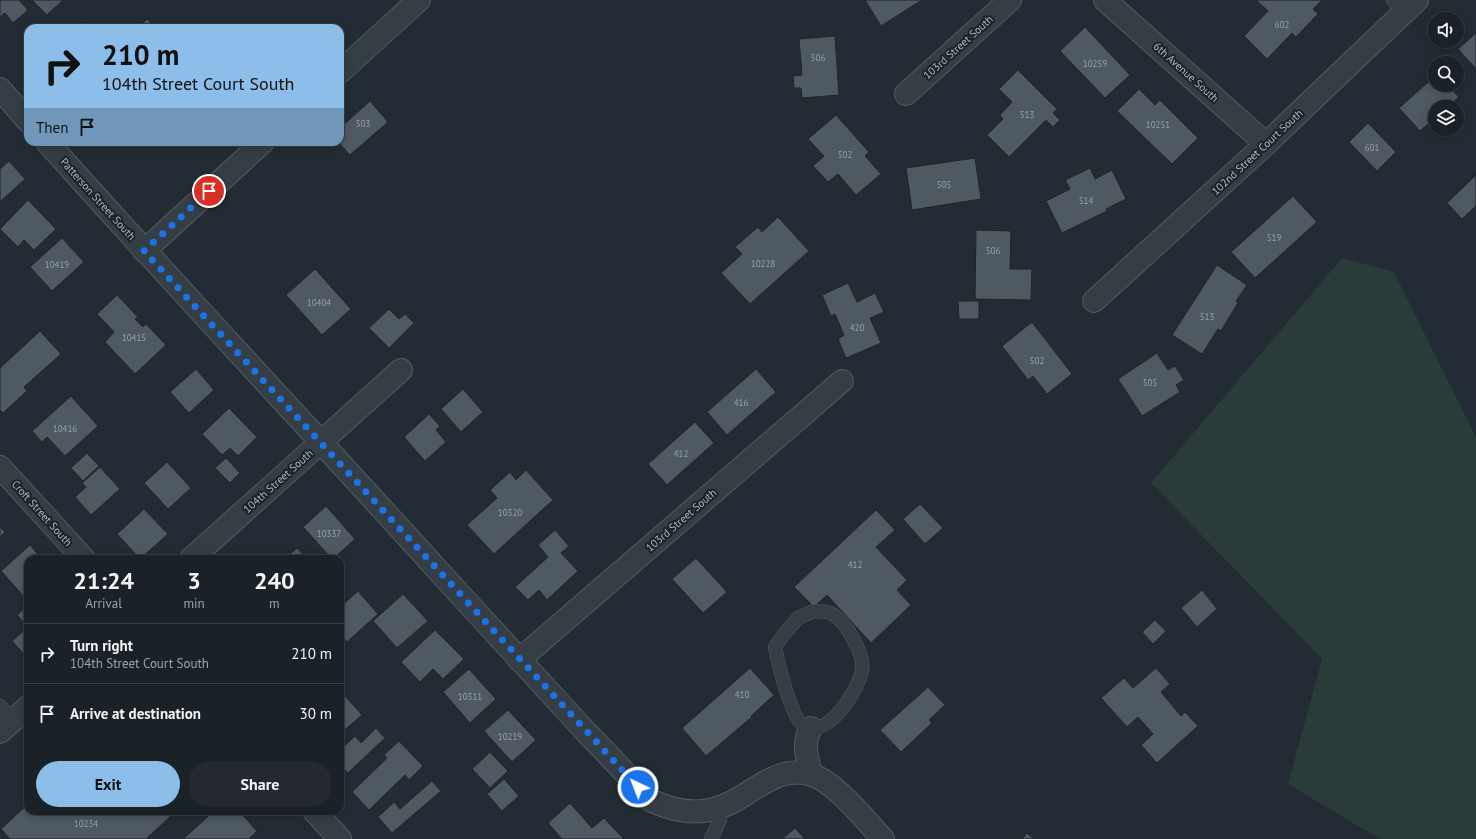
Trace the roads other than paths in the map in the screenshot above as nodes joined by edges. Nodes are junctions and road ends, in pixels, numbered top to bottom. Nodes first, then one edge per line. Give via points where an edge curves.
1 (419, 0) edge
2 (1010, 0) edge
3 (1105, 0) edge
4 (1405, 4) edge
5 (344, 68) edge
6 (0, 89) edge
7 (906, 94) dead end
8 (24, 116) edge
9 (1266, 144) junction
10 (51, 146) edge
11 (259, 146) edge
12 (144, 251) junction
13 (1094, 301) dead end
14 (401, 370) dead end
15 (842, 381) dead end
16 (321, 442) junction
17 (0, 467) edge
18 (80, 555) edge
19 (195, 555) edge
20 (519, 660) junction
21 (812, 728) junction
22 (811, 774) junction
23 (318, 815) edge
24 (716, 829) edge
25 (340, 839) edge
26 (883, 839) edge

1 - 5 street
2 - 7 street, 103rd Street South
3 - 9 street, 6th Avenue South
4 - 9 street, 102nd Street Court South
6 - 8 street
9 - 13 street, 102nd Street Court South
10 - 12 street, Patterson Street South
11 - 12 street
12 - 16 street, Patterson Street South
14 - 16 street, 104th Street South
15 - 20 street, 103rd Street South
16 - 19 street, 104th Street South
16 - 20 street, Patterson Street South
17 - 18 street, Croft Street South
20 - 24 street, Patterson Street South via 649,798 677,816
21 - 21 lane via 826,724 841,711 853,694 862,670 859,648 846,628 832,613 814,611 798,618 775,647 792,709 803,726
21 - 22 street via 807,735 806,744
22 - 24 street via 797,772 783,776
22 - 26 street via 829,784 845,798
23 - 25 street

